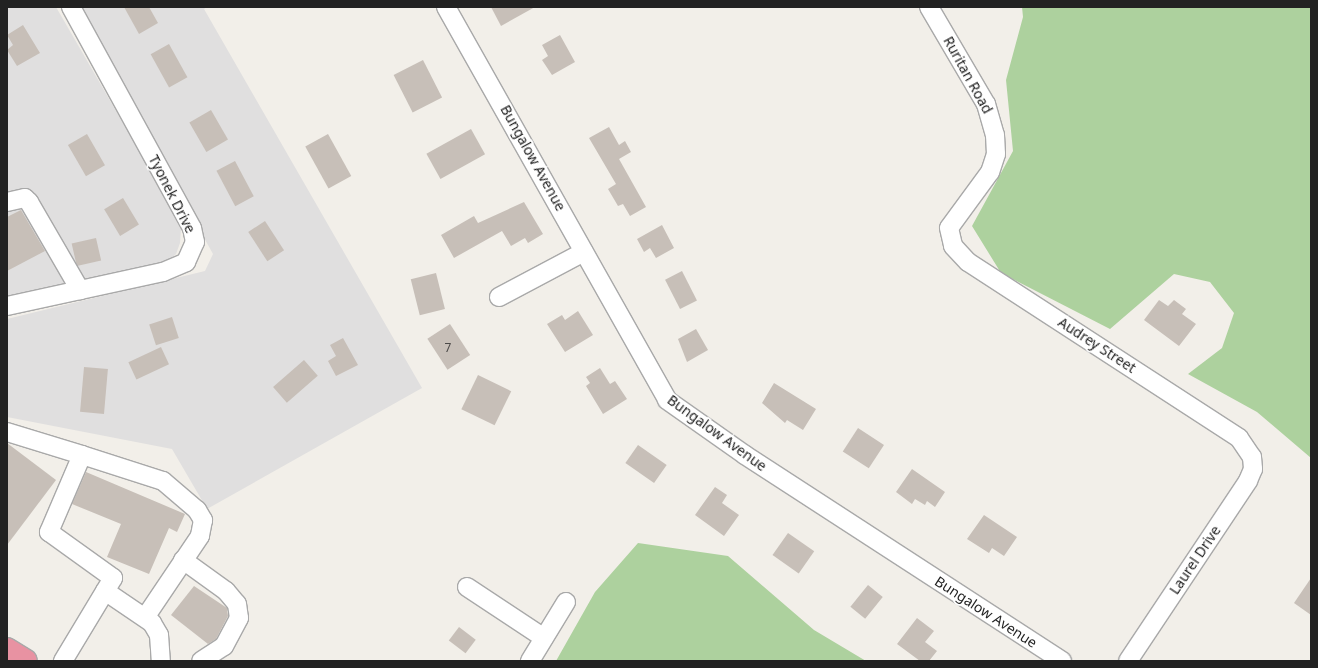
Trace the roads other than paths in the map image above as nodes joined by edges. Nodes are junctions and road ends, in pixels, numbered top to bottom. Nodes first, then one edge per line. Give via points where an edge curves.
1 (71, 7) edge
2 (446, 7) edge
3 (929, 7) edge
4 (7, 202) edge
5 (949, 228) joint
6 (584, 252) junction
7 (80, 290) junction
8 (499, 297) dead end
9 (7, 306) edge
10 (7, 432) edge
11 (82, 455) junction
12 (1252, 457) joint
13 (183, 560) junction
14 (467, 587) dead end
15 (105, 591) junction
16 (566, 602) dead end
17 (146, 616) junction
18 (544, 638) junction
19 (7, 649) edge
20 (26, 661) edge
21 (63, 661) edge
22 (161, 661) edge
23 (201, 661) edge
24 (530, 661) edge
25 (1062, 661) edge
26 (1128, 661) edge

1 - 7 street, Tyonek Drive via 192,228 195,242 186,262 163,272
2 - 6 street, Bungalow Avenue via 495,89
3 - 5 street, Ruritan Road via 986,104 995,135 996,154 990,172
4 - 7 street via 25,198 29,202
5 - 12 street, Audrey Street via 953,246 968,262 1239,438
6 - 8 street
6 - 25 street, Bungalow Avenue via 667,400 745,455
7 - 9 street, Tyonek Drive
10 - 11 street
11 - 13 street via 163,481 197,510 203,520 203,527
11 - 15 street via 49,532 113,578
12 - 26 street, Laurel Drive via 1253,469 1248,481
13 - 17 street
13 - 23 street via 226,590 237,604 239,618 224,646
14 - 18 street
15 - 17 street
15 - 21 street
16 - 18 street
17 - 22 street via 159,635
18 - 24 street
19 - 20 highway

